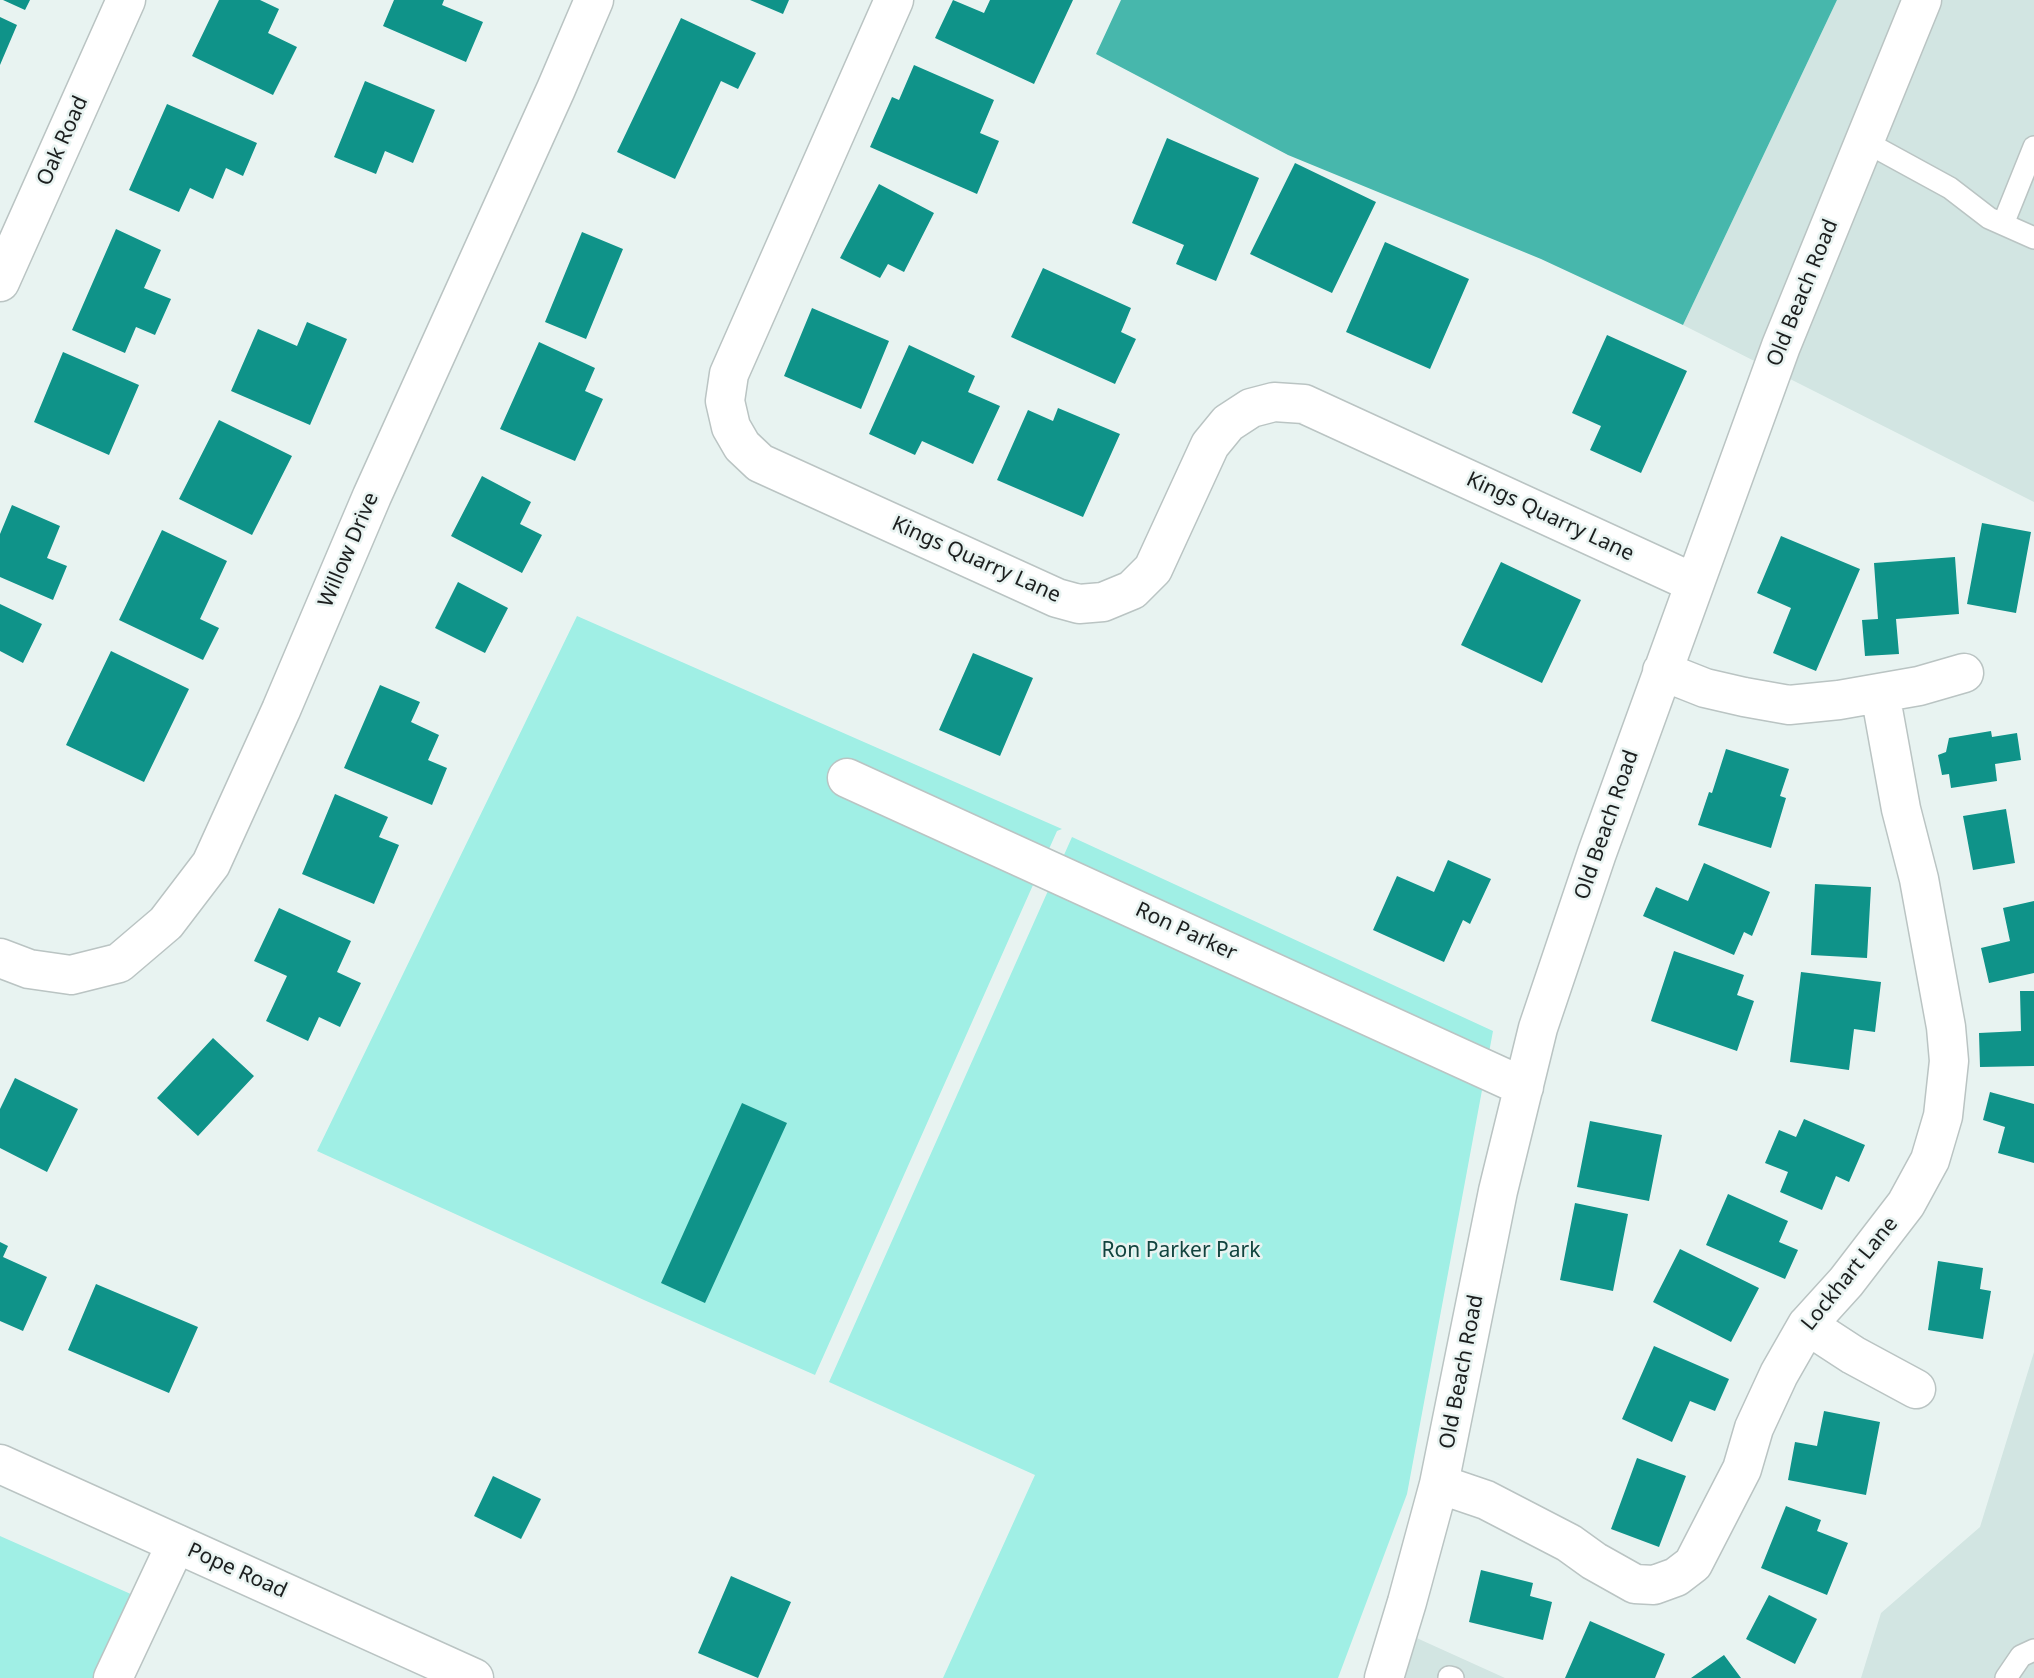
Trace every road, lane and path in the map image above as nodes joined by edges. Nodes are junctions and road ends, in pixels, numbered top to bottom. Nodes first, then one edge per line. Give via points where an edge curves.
1 (126, 0) edge
2 (594, 0) edge
3 (894, 0) edge
4 (1922, 0) edge
5 (1864, 141) junction
6 (2034, 147) edge
7 (2003, 224) junction
8 (2034, 238) edge
9 (0, 282) edge
10 (1694, 583) junction
11 (1662, 671) junction
12 (1964, 673) dead end
13 (1880, 693) junction
14 (847, 778) dead end
15 (0, 958) edge
16 (1524, 1087) junction
17 (1807, 1325) junction
18 (1916, 1389) dead end
19 (0, 1464) edge
20 (1439, 1484) junction
21 (176, 1544) junction
22 (2034, 1650) edge
23 (113, 1678) edge
24 (474, 1678) edge
25 (1384, 1678) edge
26 (2006, 1678) edge

1 - 9 street, Oak Road
2 - 15 street, Willow Drive via 211,863 166,923 119,963 71,975 29,969
3 - 10 street, Kings Quarry Lane via 729,374 725,401 731,427 760,463 1057,598 1079,604 1103,602 1132,590 1153,569 1210,445 1228,423 1251,408 1274,402 1304,404
4 - 5 street, Old Beach Road
5 - 7 lane via 1950,188
5 - 10 street, Old Beach Road via 1781,346
6 - 7 lane
7 - 8 lane
10 - 11 street, Old Beach Road
11 - 13 street via 1705,688 1789,705
11 - 16 street, Old Beach Road via 1538,1028
12 - 13 street
13 - 17 street, Lockhart Lane via 1946,1027 1949,1061 1943,1116 1930,1160 1906,1204
14 - 16 street, Ron Parker
16 - 20 street, Old Beach Road via 1498,1191
17 - 18 street
17 - 20 street, Lockhart Lane via 1779,1374 1754,1428 1742,1469 1693,1564 1676,1577 1654,1585 1635,1584 1522,1518
19 - 21 street, Pope Road
20 - 25 street, Old Beach Road
21 - 23 street
21 - 24 street, Pope Road
22 - 26 lane via 2021,1656

